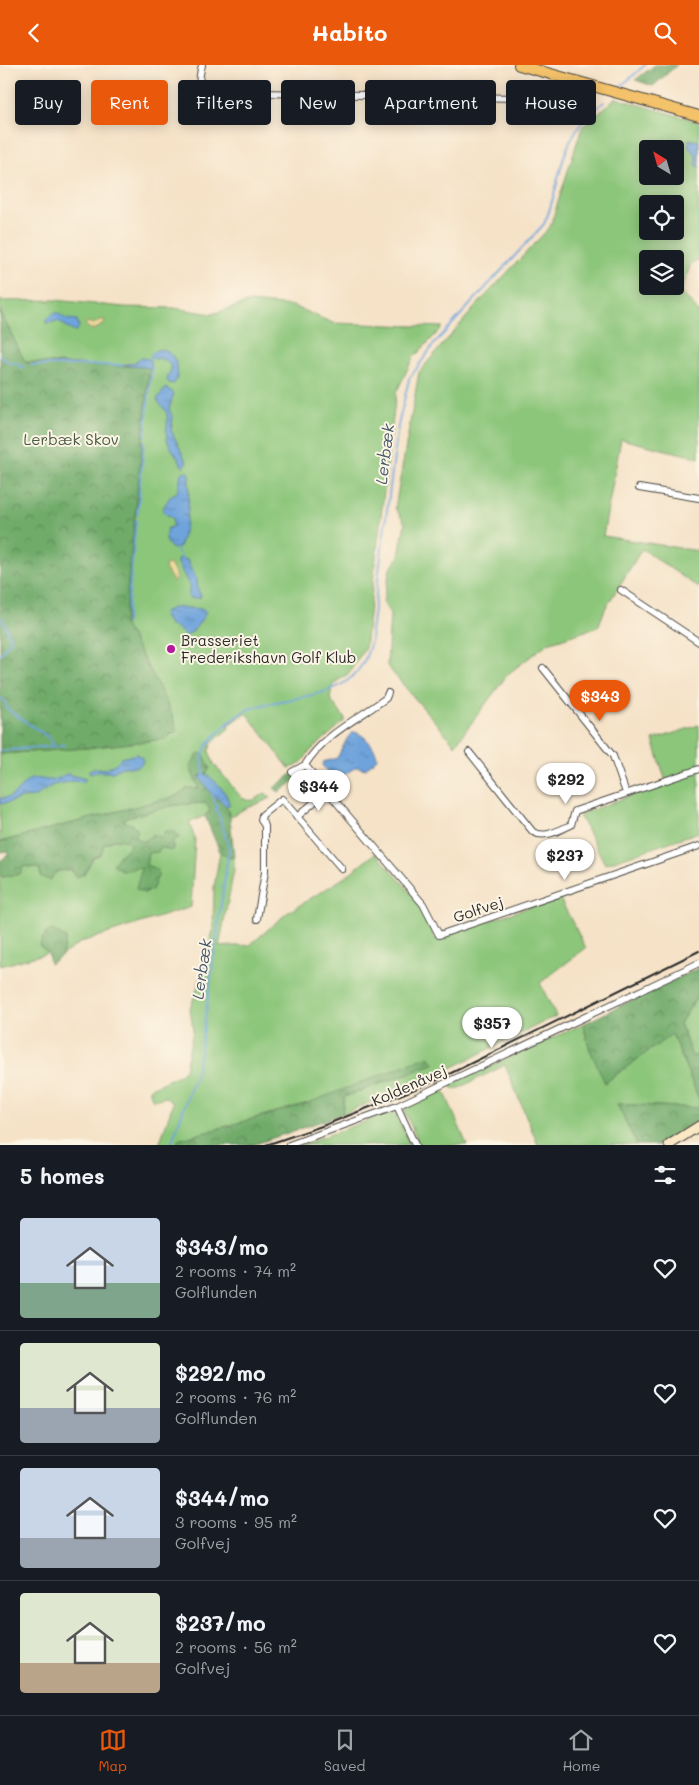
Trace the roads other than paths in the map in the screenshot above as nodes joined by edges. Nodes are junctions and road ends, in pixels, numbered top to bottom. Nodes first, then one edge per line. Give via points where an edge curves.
1 (202, 65) edge
2 (519, 65) edge
3 (506, 98) edge
4 (699, 116) edge
5 (639, 488) dead end
6 (699, 498) edge
7 (621, 590) dead end
8 (699, 642) edge
9 (543, 668) dead end
10 (388, 693) dead end
11 (470, 752) dead end
12 (305, 765) junction
13 (699, 769) edge
14 (292, 772) dead end
15 (327, 791) junction
16 (626, 793) junction
17 (297, 817) junction
18 (699, 846) edge
19 (342, 869) dead end
20 (257, 919) dead end
21 (699, 963) edge
22 (397, 1106) junction
23 (699, 1125) edge
24 (289, 1145) edge
25 (415, 1145) edge
26 (668, 1145) edge

1 - 3 street via 198,81 206,91
2 - 4 main road
5 - 6 street
7 - 8 street
9 - 16 street via 613,756
10 - 12 street via 386,698 321,745
11 - 16 street via 533,833 538,835 571,825 575,811
12 - 14 street
12 - 15 street, Golfvej
13 - 16 street
15 - 17 street
15 - 18 street, Golfvej via 423,904 439,935
17 - 19 street
17 - 20 street via 282,799 262,815 265,872
21 - 22 street, Koldenåvej
22 - 24 street, Koldenåvej
22 - 25 street
23 - 26 street

